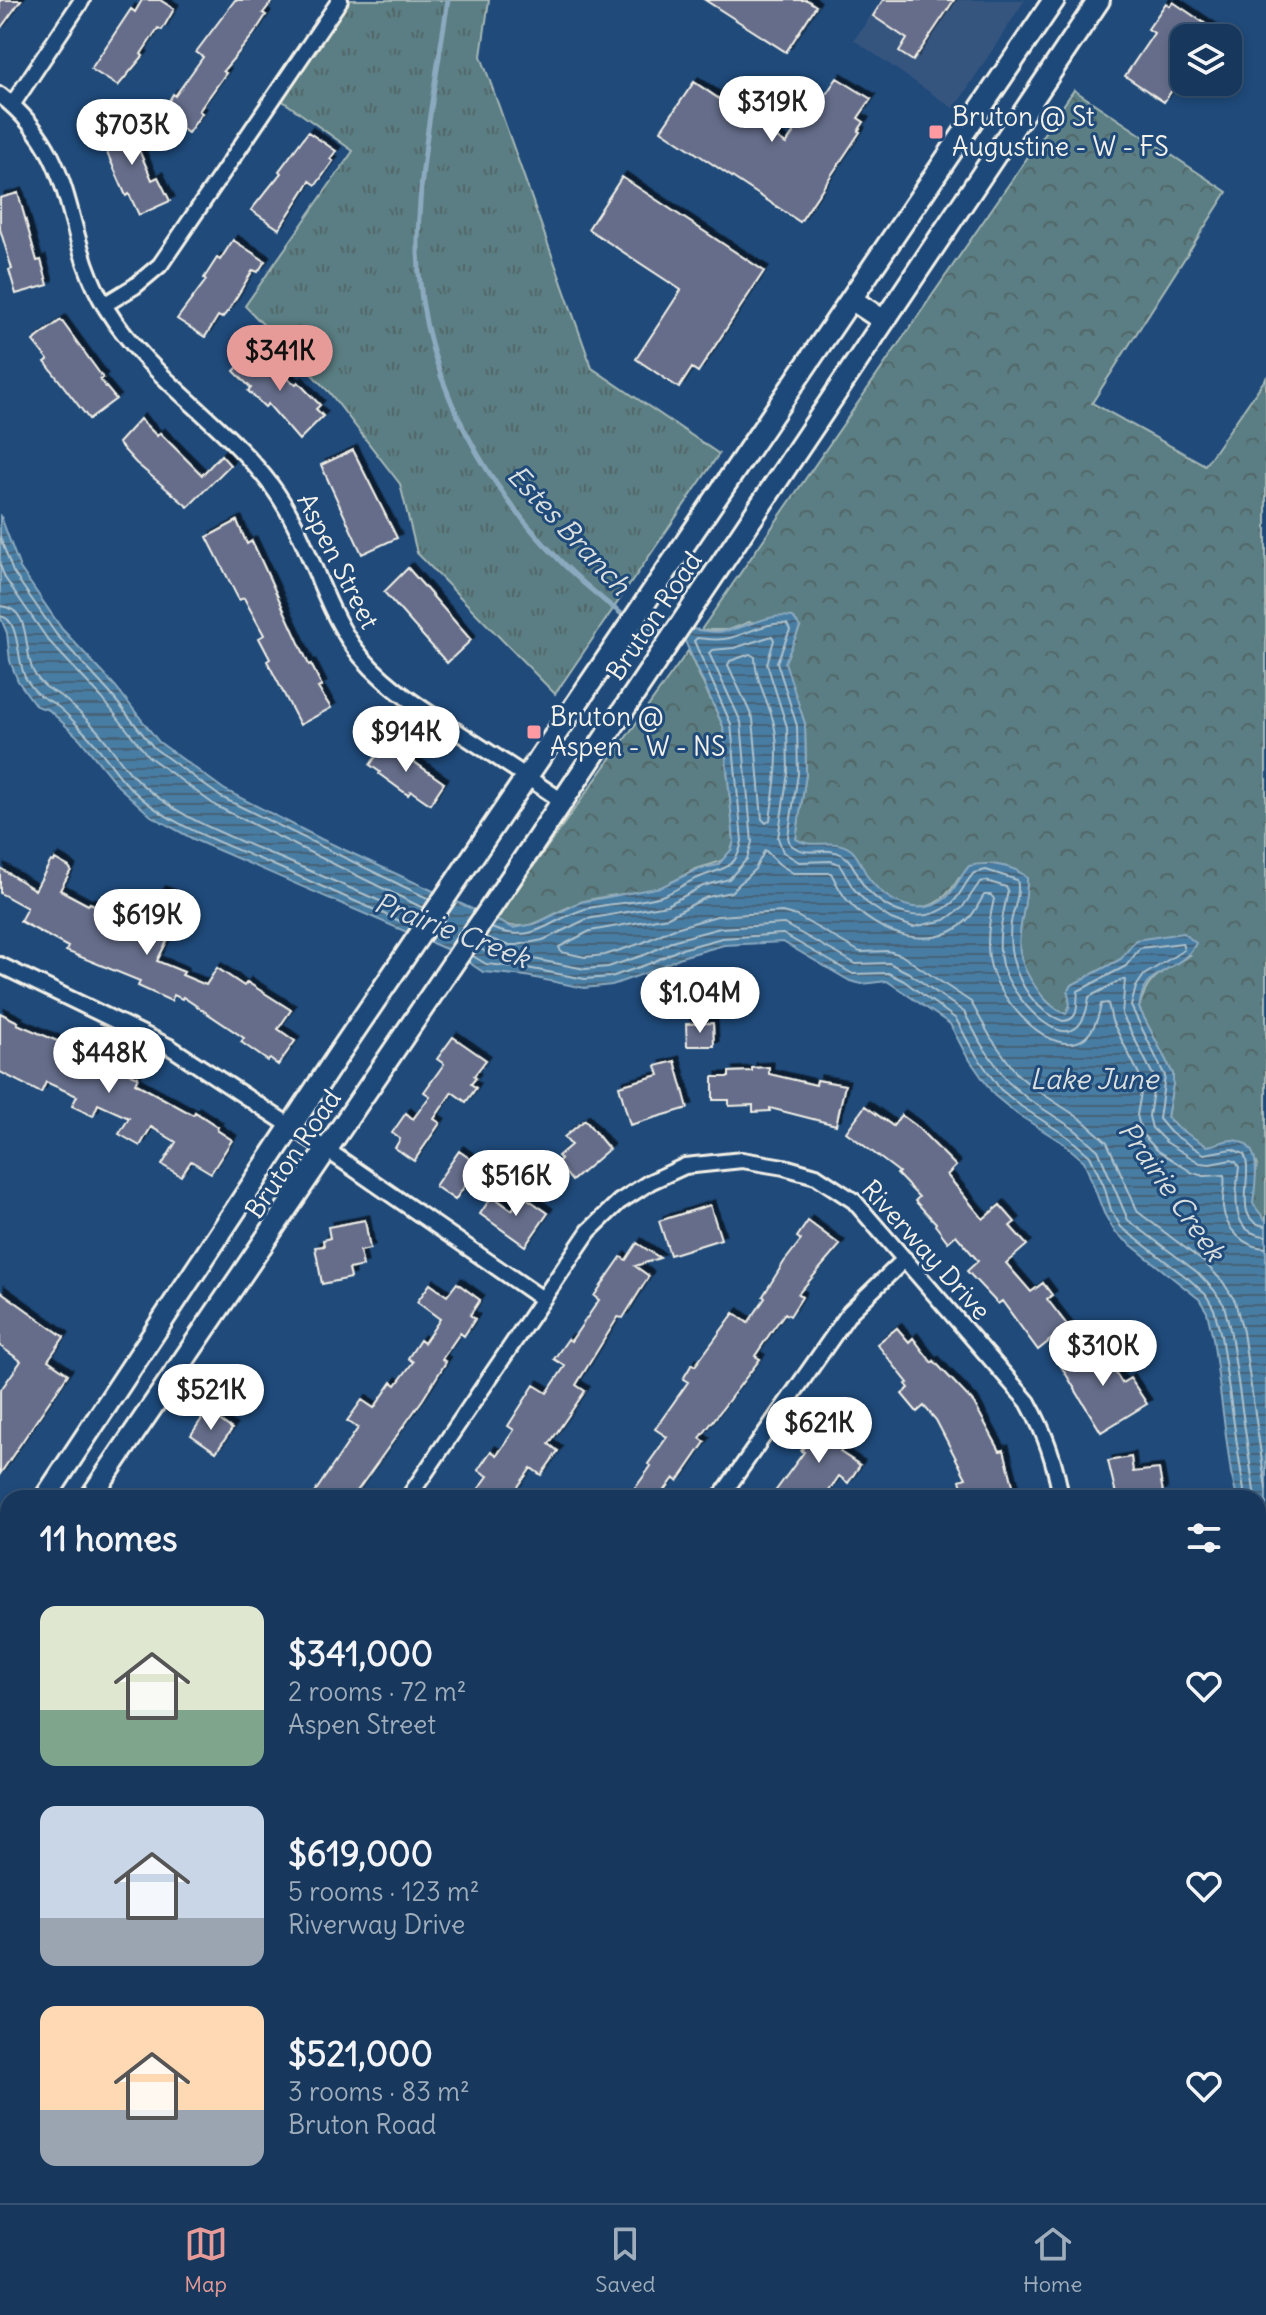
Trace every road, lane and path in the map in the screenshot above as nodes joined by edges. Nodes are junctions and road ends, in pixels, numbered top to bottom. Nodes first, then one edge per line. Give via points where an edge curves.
1 (82, 0) edge
2 (340, 0) edge
3 (1054, 0) edge
4 (1099, 0) edge
5 (6, 100) edge
6 (851, 299) junction
7 (104, 305) junction
8 (884, 321) junction
9 (527, 776) junction
10 (562, 801) junction
11 (0, 965) edge
12 (291, 1127) junction
13 (327, 1150) junction
14 (905, 1259) junction
15 (541, 1298) junction
16 (50, 1490) edge
17 (95, 1490) edge
18 (413, 1490) edge
19 (726, 1490) edge
20 (1060, 1490) edge

1 - 5 street
2 - 7 street via 160,265
3 - 6 main road, Bruton Road
4 - 8 main road, Bruton Road
5 - 7 street, Aspen Street via 35,128 55,160
6 - 8 main road
6 - 9 main road, Bruton Road
7 - 9 street, Aspen Street via 138,352 271,485 336,619 377,674
8 - 10 main road, Bruton Road
9 - 10 street, Aspen Street
9 - 12 main road, Bruton Road
10 - 13 main road, Bruton Road
11 - 12 street via 170,1047
12 - 13 street
12 - 16 main road, Bruton Road
13 - 15 street
13 - 17 main road, Bruton Road
14 - 15 street, Riverway Drive via 854,1201 816,1176 742,1160 713,1161 685,1166 619,1202 589,1231
14 - 19 street via 850,1312
14 - 20 street, Riverway Drive via 1028,1402 1056,1462
15 - 18 street, Riverway Drive

